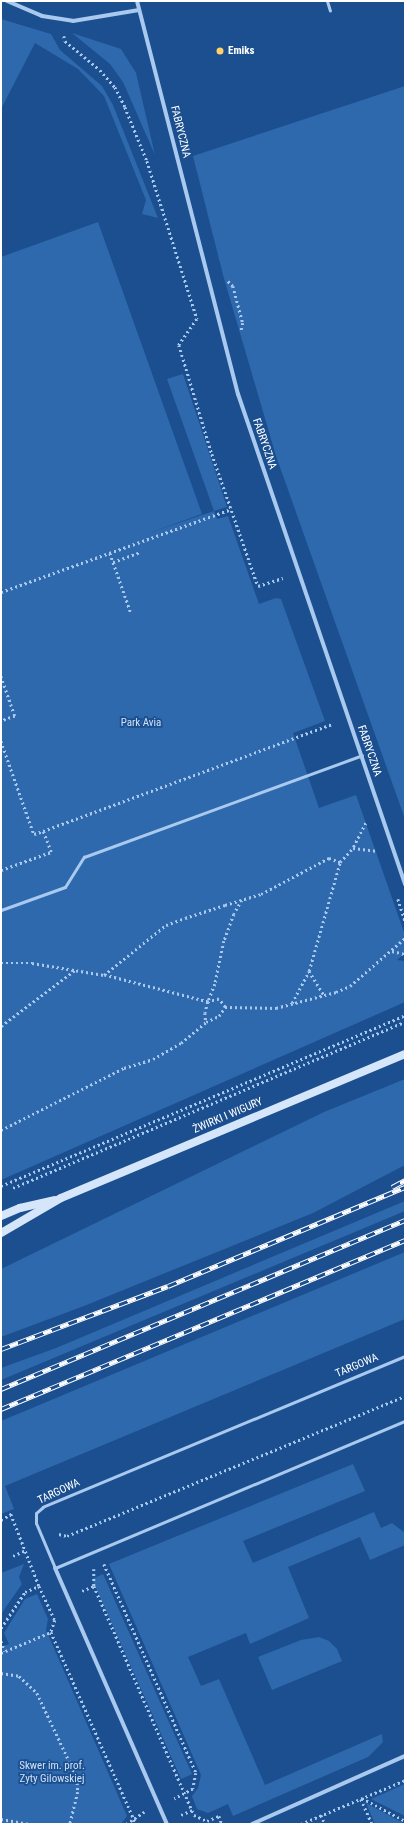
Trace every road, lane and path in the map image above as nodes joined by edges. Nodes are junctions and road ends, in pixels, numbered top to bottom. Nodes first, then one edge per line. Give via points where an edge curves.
1 (7, 1) edge
2 (137, 1) edge
3 (327, 1) edge
4 (139, 10) junction
5 (330, 11) dead end
6 (60, 19) junction
7 (222, 276) dead end
8 (239, 338) dead end
9 (232, 509) junction
10 (140, 552) dead end
11 (110, 553) junction
12 (113, 562) junction
13 (287, 582) dead end
14 (1, 592) edge
15 (131, 613) dead end
16 (1, 676) edge
17 (333, 716) dead end
18 (1, 721) edge
19 (335, 723) junction
20 (1, 741) edge
21 (362, 756) junction
22 (348, 760) junction
23 (43, 831) junction
24 (353, 848) dead end
25 (340, 862) junction
26 (1, 870) edge
27 (405, 884) edge
28 (242, 900) junction
29 (1, 910) edge
30 (405, 938) edge
31 (392, 951) junction
32 (405, 954) edge
33 (1, 963) edge
34 (76, 970) junction
35 (309, 971) junction
36 (104, 975) junction
37 (324, 995) junction
38 (208, 1002) junction
39 (292, 1003) junction
40 (224, 1007) junction
41 (405, 1016) edge
42 (206, 1022) junction
43 (405, 1022) edge
44 (1, 1026) edge
45 (405, 1054) edge
46 (1, 1130) edge
47 (1, 1186) edge
48 (8, 1190) dead end
49 (61, 1198) junction
50 (1, 1216) edge
51 (1, 1233) edge
52 (405, 1356) edge
53 (405, 1396) edge
54 (405, 1421) edge
55 (1, 1520) edge
56 (56, 1531) dead end
57 (26, 1550) junction
58 (98, 1550) junction
59 (13, 1556) dead end
60 (55, 1568) junction
61 (40, 1586) junction
62 (94, 1586) dead end
63 (1, 1628) edge
64 (52, 1632) junction
65 (1, 1641) edge
66 (6, 1651) junction
67 (1, 1653) edge
68 (1, 1673) edge
69 (405, 1756) edge
70 (405, 1780) edge
71 (185, 1794) junction
72 (361, 1798) junction
73 (159, 1806) junction
74 (321, 1815) junction
75 (133, 1817) junction
76 (1, 1819) edge
77 (405, 1821) edge
78 (30, 1824) edge
79 (70, 1824) edge
80 (126, 1824) edge
81 (136, 1824) edge
82 (167, 1824) edge
83 (222, 1824) edge
84 (252, 1824) edge
85 (301, 1824) edge
86 (325, 1824) edge
87 (372, 1824) edge

1 - 6 street via 42,16
2 - 4 street, FABRYCZNA
3 - 5 lane
4 - 6 street via 86,19
4 - 21 street, FABRYCZNA via 238,394
6 - 9 path via 65,41 100,70 115,87 147,161 197,319 179,345
7 - 8 path via 233,286 243,323
9 - 11 path
9 - 13 path via 258,586 285,577
10 - 12 path
11 - 12 path
11 - 14 path
12 - 15 path
16 - 18 path via 15,716
17 - 19 path
19 - 22 path
19 - 23 path
20 - 23 path via 34,834
21 - 22 lane
21 - 27 street, FABRYCZNA
22 - 29 lane via 84,857 65,887
23 - 26 path via 51,852
24 - 25 path
25 - 28 path via 329,858 289,881
25 - 35 path
28 - 36 path via 166,925
28 - 38 path via 224,941 215,984
30 - 31 path
31 - 32 path
31 - 37 path via 350,986
33 - 34 path via 32,963
34 - 36 path
34 - 44 path
35 - 37 path
35 - 39 path
36 - 38 path
37 - 39 path
38 - 40 path via 219,999
38 - 42 path
39 - 40 path via 276,1008
40 - 42 path via 220,1016
41 - 47 path
42 - 46 path via 181,1043 154,1059 124,1068
43 - 48 path
45 - 49 main road, ŻWIRKI I WIGURY
49 - 50 main road, ŻWIRKI I WIGURY via 20,1208
49 - 51 main road, ŻWIRKI I WIGURY
52 - 60 lane, TARGOWA via 43,1507 36,1513 36,1523
53 - 56 path via 67,1536
54 - 58 lane
55 - 57 path via 11,1514
57 - 59 path
57 - 61 path
58 - 60 lane
58 - 71 path via 196,1773 194,1789
60 - 73 street
61 - 63 path via 25,1592
61 - 64 path via 55,1620
62 - 71 path
64 - 66 path
64 - 75 path
65 - 66 path
66 - 67 path
68 - 79 path via 19,1676 38,1693 77,1778 78,1792
69 - 84 street
70 - 72 path
71 - 73 path
71 - 83 path via 194,1815 207,1821 219,1816
72 - 74 path
72 - 77 path
72 - 87 path
73 - 75 path
73 - 82 street
74 - 85 path
74 - 86 path
75 - 80 path
75 - 81 path
76 - 78 path

